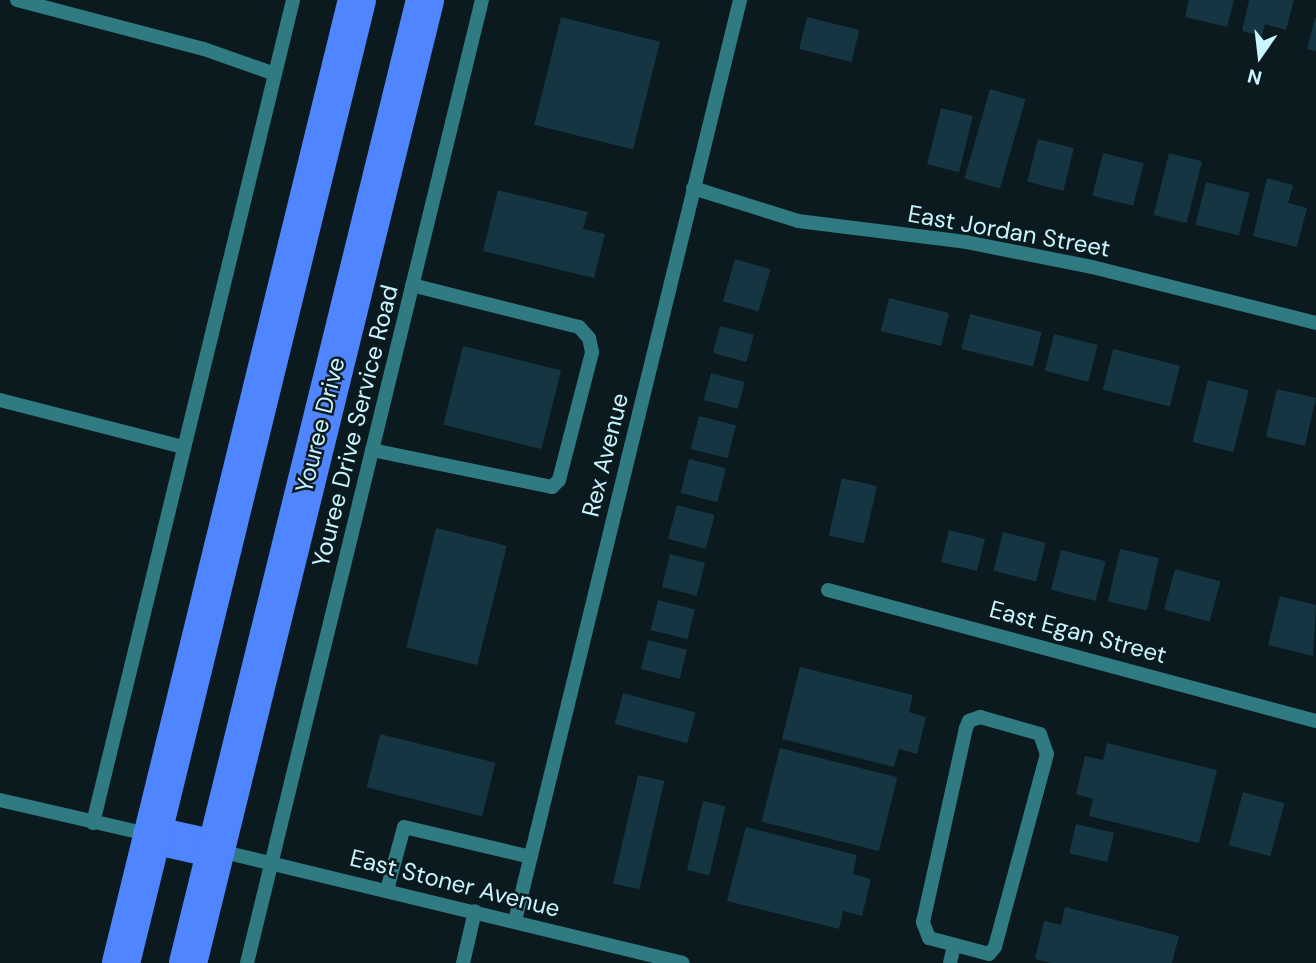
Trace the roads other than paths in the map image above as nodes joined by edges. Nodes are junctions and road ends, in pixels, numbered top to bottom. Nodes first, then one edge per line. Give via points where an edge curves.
1 (17, 0) edge
2 (293, 0) edge
3 (356, 0) edge
4 (425, 0) edge
5 (482, 0) edge
6 (740, 0) edge
7 (275, 74) junction
8 (693, 188) junction
9 (412, 285) junction
10 (1316, 323) edge
11 (0, 400) edge
12 (183, 447) junction
13 (372, 450) junction
14 (828, 590) dead end
15 (1316, 720) edge
16 (0, 800) edge
17 (93, 823) junction
18 (152, 835) junction
19 (215, 849) junction
20 (531, 857) junction
21 (271, 862) junction
22 (387, 890) junction
23 (475, 911) junction
24 (515, 921) junction
25 (954, 946) junction
26 (121, 963) edge
27 (188, 963) edge
28 (247, 963) edge
29 (463, 963) edge
30 (683, 963) edge
31 (950, 963) edge

1 - 7 street via 204,49
2 - 7 street
3 - 18 main road
4 - 19 main road, Youree Drive
5 - 9 street, Youree Drive Service Road
6 - 8 street, Rex Avenue
7 - 12 street
8 - 10 street, East Jordan Street via 799,221 966,242 1092,267
8 - 20 street, Rex Avenue
9 - 13 street, Youree Drive Service Road
9 - 13 street via 579,327 589,338 592,352 559,480 552,487
11 - 12 street
12 - 17 street
13 - 21 street, Youree Drive Service Road
14 - 15 street, East Egan Street
16 - 17 street
17 - 18 street
18 - 19 main road
18 - 26 main road
19 - 21 street, East Stoner Avenue
19 - 27 main road, Youree Drive
20 - 22 street via 404,827
20 - 24 street, Rex Avenue
21 - 22 street, East Stoner Avenue
21 - 28 street, Youree Drive Service Road
22 - 23 street, East Stoner Avenue
23 - 24 street, East Stoner Avenue
23 - 29 street
24 - 30 street, East Stoner Avenue
25 - 25 street via 929,938 923,922 966,728 969,721 980,717 1040,734 1047,754 996,947 983,954
25 - 31 street

